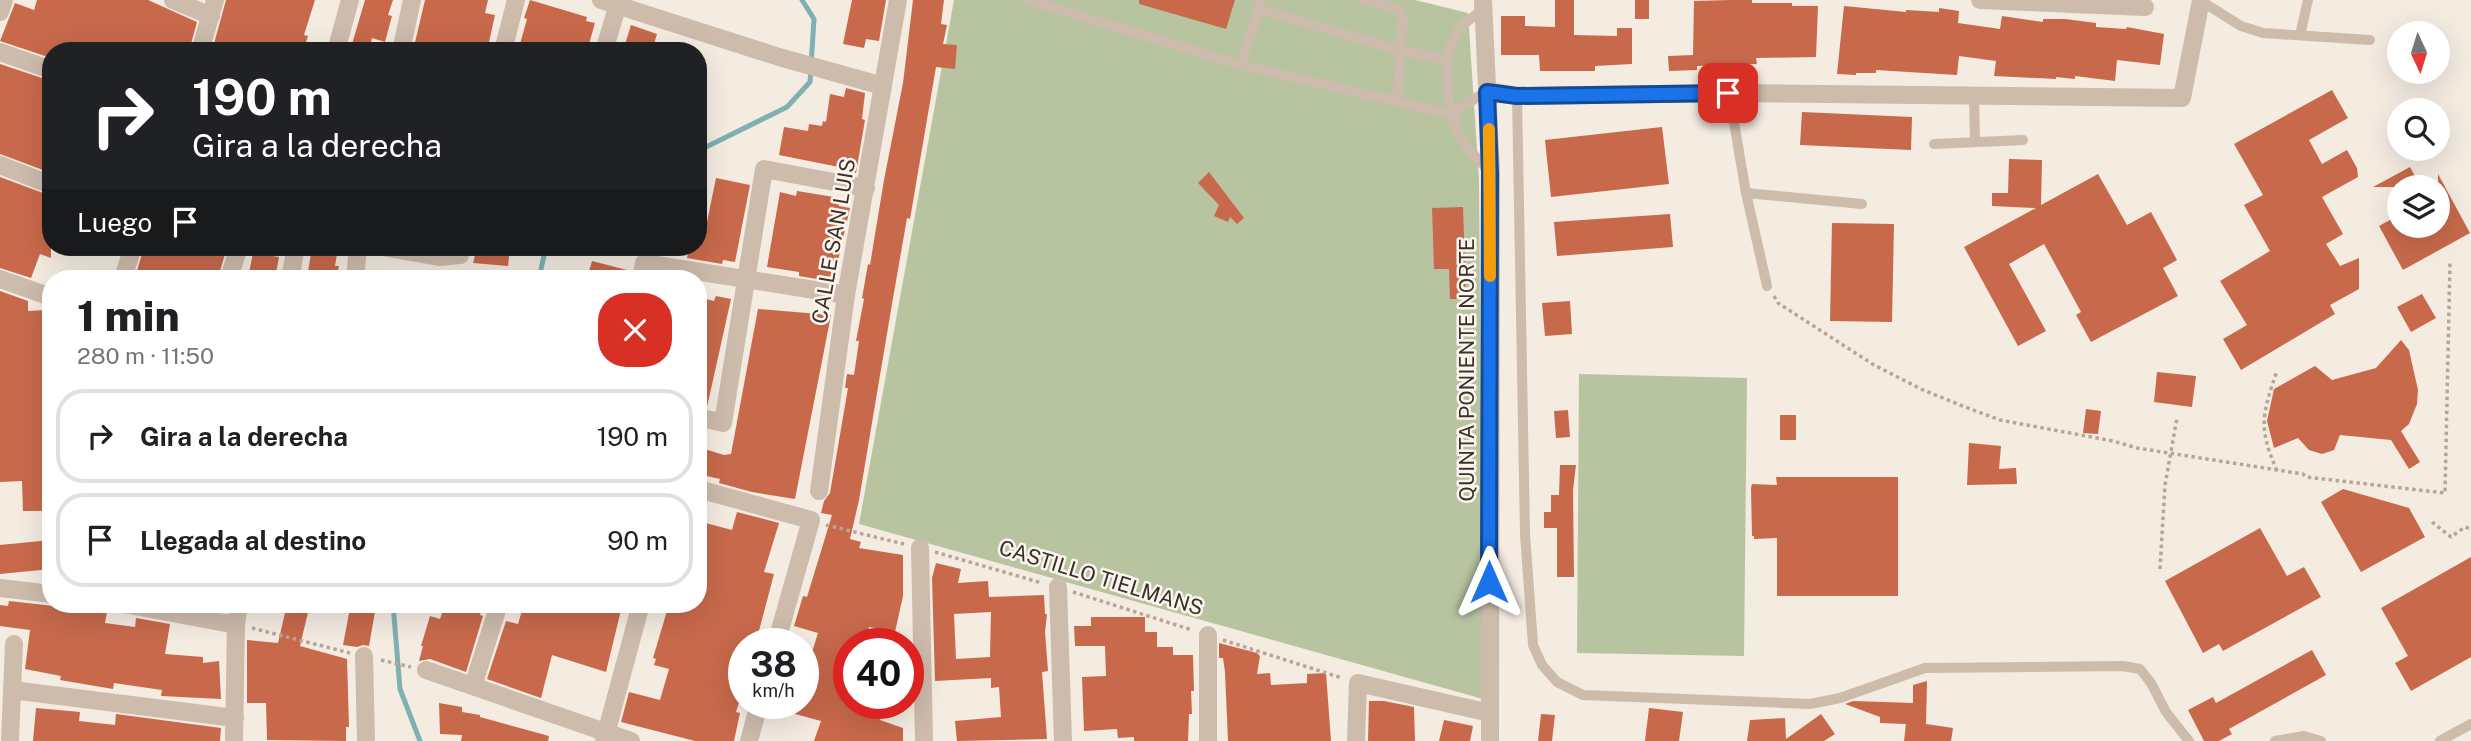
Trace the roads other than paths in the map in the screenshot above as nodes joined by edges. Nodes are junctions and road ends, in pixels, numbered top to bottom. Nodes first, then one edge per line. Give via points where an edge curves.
1 (4, 0) edge
2 (173, 0) edge
3 (349, 0) edge
4 (412, 0) edge
5 (516, 0) edge
6 (898, 0) edge
7 (1028, 0) edge
8 (1363, 0) edge
9 (1980, 0) edge
10 (2308, 0) edge
11 (2201, 1) edge
12 (610, 2) edge
13 (1260, 4) edge
14 (1483, 5) edge
15 (2145, 7) dead end
16 (213, 8) edge
17 (0, 12) edge
18 (2300, 35) junction
19 (2370, 40) dead end
20 (203, 42) edge
21 (337, 42) edge
22 (403, 42) edge
23 (505, 42) edge
24 (605, 42) edge
25 (1402, 51) junction
26 (0, 52) edge
27 (1447, 60) junction
28 (1241, 65) junction
29 (42, 67) edge
30 (883, 86) junction
31 (1487, 92) junction
32 (1728, 93) junction
33 (1517, 96) junction
34 (1974, 97) junction
35 (1397, 102) junction
36 (1451, 114) junction
37 (2023, 140) dead end
38 (1975, 142) junction
39 (1934, 144) dead end
40 (0, 165) edge
41 (1490, 173) junction
42 (42, 181) edge
43 (866, 188) junction
44 (1746, 193) junction
45 (1862, 204) dead end
46 (642, 270) edge
47 (686, 270) edge
48 (707, 273) edge
49 (0, 279) edge
50 (747, 280) junction
51 (1767, 286) road end
52 (42, 294) edge
53 (846, 295) junction
54 (707, 419) edge
55 (707, 491) edge
56 (819, 491) dead end
57 (920, 548) road end
58 (1058, 587) road end
59 (0, 588) edge
60 (42, 593) edge
61 (172, 613) edge
62 (238, 613) edge
63 (496, 613) edge
64 (639, 613) edge
65 (236, 625) junction
66 (781, 628) edge
67 (1208, 635) road end
68 (14, 644) dead end
69 (371, 658) road end
70 (426, 670) road end
71 (473, 686) junction
72 (12, 690) junction
73 (1490, 713) junction
74 (235, 718) junction
75 (755, 719) edge
76 (2471, 724) edge
77 (605, 737) edge
78 (10, 741) edge
79 (234, 741) edge
80 (366, 741) edge
81 (631, 741) edge
82 (749, 741) edge
83 (923, 741) edge
84 (1063, 741) edge
85 (1208, 741) edge
86 (1356, 741) edge
87 (1490, 741) edge
88 (2189, 741) edge
89 (2275, 741) edge
90 (2321, 741) edge
91 (2440, 741) edge

1 - 17 street
2 - 16 street
3 - 21 street
4 - 22 street
5 - 23 street
6 - 30 street, CALLE SAN LUIS
7 - 28 lane
8 - 25 lane via 1398,9 1403,18
9 - 15 street
10 - 18 lane
11 - 18 lane via 2241,26 2263,33
11 - 34 street via 2182,98
12 - 24 street
12 - 30 street
13 - 25 lane
13 - 28 lane
14 - 27 lane via 1455,34
14 - 31 street, QUINTA PONIENTE NORTE
16 - 20 street
18 - 19 lane
25 - 27 lane
25 - 35 lane
26 - 29 street
27 - 36 lane
28 - 35 lane
30 - 43 street, CALLE SAN LUIS
31 - 33 street
31 - 36 lane
31 - 41 street, QUINTA PONIENTE NORTE
32 - 33 street
32 - 34 street
32 - 44 lane
33 - 88 lane via 1525,534 1533,645 1557,682 1583,695 1810,704 1925,668 2123,666 2140,669
34 - 38 lane
35 - 36 lane
36 - 41 lane via 1461,139
37 - 38 lane
38 - 39 lane
40 - 42 street
41 - 73 street, QUINTA PONIENTE NORTE
43 - 50 street via 764,169
43 - 53 street, CALLE SAN LUIS
44 - 45 lane
44 - 51 lane
46 - 47 street via 643,263
48 - 50 street
49 - 52 street
50 - 53 street
50 - 54 street via 723,423
53 - 56 street, CALLE SAN LUIS
55 - 66 street via 811,520
57 - 83 street
58 - 84 street
59 - 60 street
61 - 65 street
62 - 65 street
63 - 71 street
64 - 77 street
65 - 74 street
67 - 85 street
68 - 72 street
69 - 80 street
70 - 71 street
71 - 77 street
72 - 74 street
72 - 78 street
73 - 86 street via 1358,683
73 - 87 street, QUINTA PONIENTE NORTE
74 - 79 street
75 - 82 street
76 - 91 lane
77 - 81 street
89 - 90 lane via 2304,736

